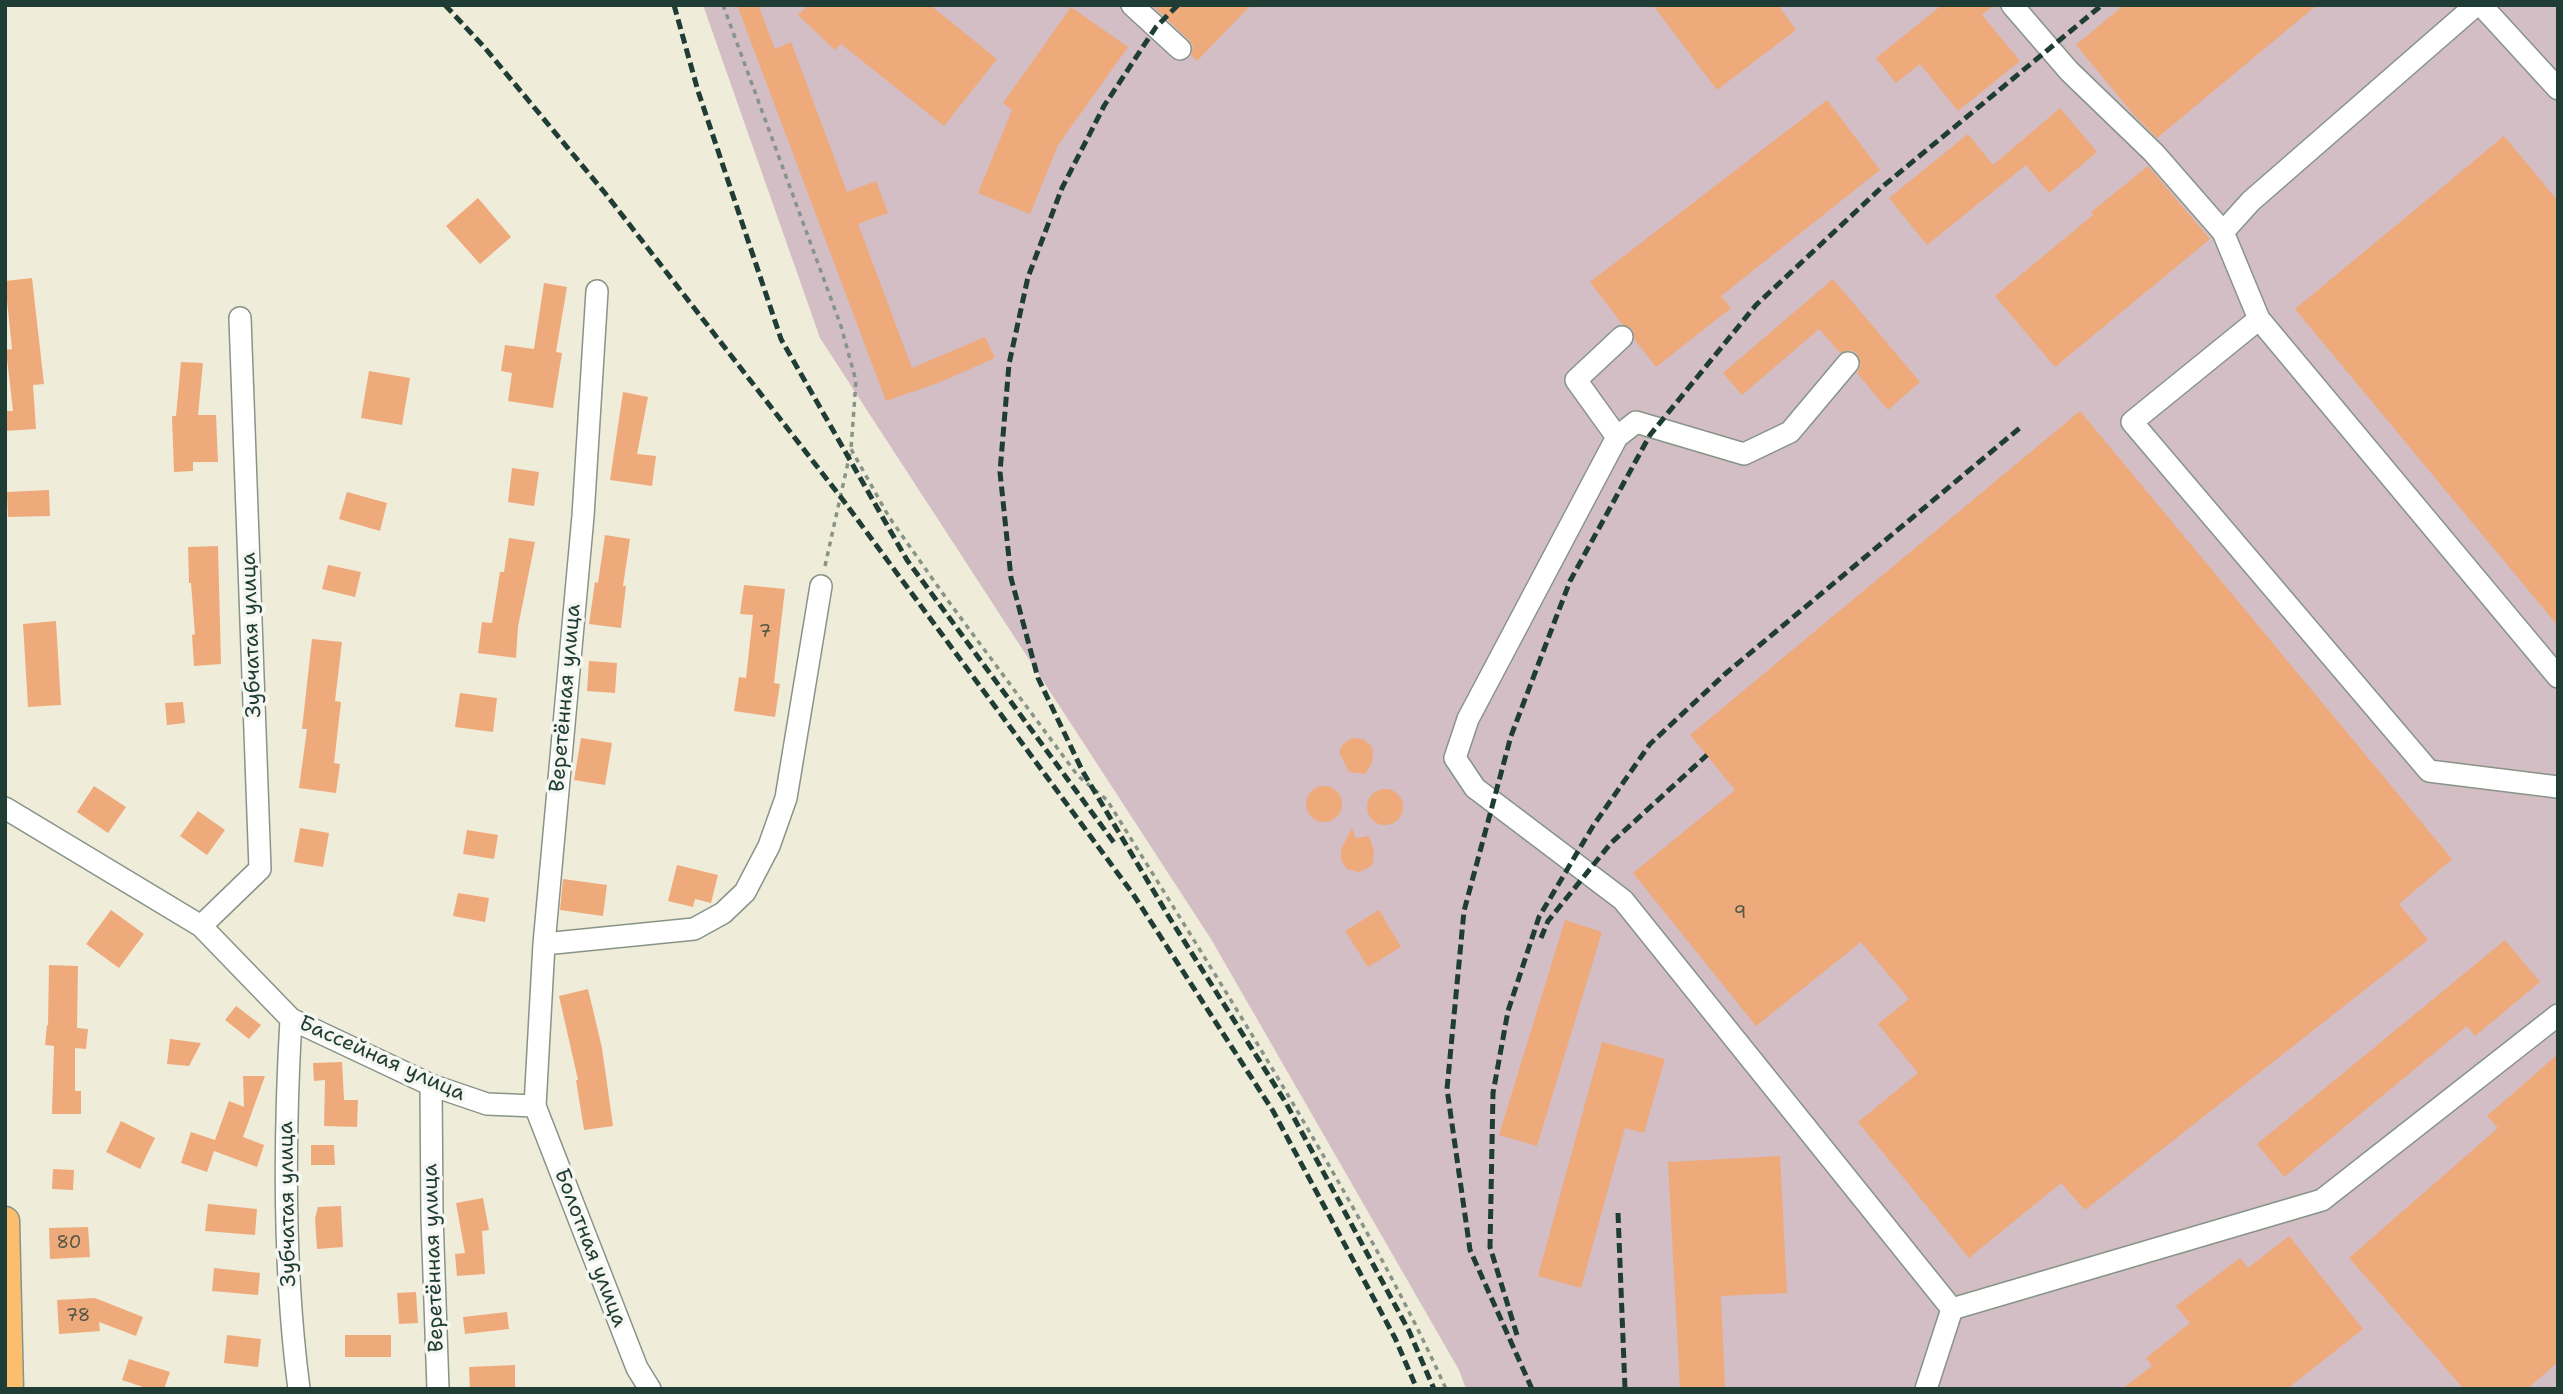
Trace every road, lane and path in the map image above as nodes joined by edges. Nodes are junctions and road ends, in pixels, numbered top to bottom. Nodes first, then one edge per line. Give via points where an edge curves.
1 (723, 5) edge
2 (1132, 5) edge
3 (2012, 5) edge
4 (2478, 5) edge
5 (1181, 49) dead end
6 (2558, 89) edge
7 (2222, 232) junction
8 (597, 291) dead end
9 (240, 318) dead end
10 (2259, 319) junction
11 (1622, 337) dead end
12 (1848, 363) dead end
13 (1617, 436) junction
14 (851, 449) junction
15 (821, 586) joint
16 (2558, 677) edge
17 (2558, 786) edge
18 (5, 808) edge
19 (201, 926) junction
20 (544, 944) junction
21 (2558, 1016) edge
22 (291, 1019) junction
23 (431, 1085) junction
24 (535, 1106) junction
25 (5, 1221) edge
26 (6, 1277) edge
27 (1952, 1309) junction
28 (9, 1389) edge
29 (299, 1389) edge
30 (439, 1389) edge
31 (650, 1389) edge
32 (1446, 1389) edge
33 (1926, 1389) edge

1 - 14 path via 844,337 856,381
2 - 5 street
3 - 7 street via 2069,71 2154,153
4 - 6 street
4 - 7 street via 2251,201
7 - 10 street
8 - 20 street, Веретённая улица via 583,516
9 - 19 street, Зубчатая улица via 260,869
10 - 16 street
10 - 17 street via 2132,422 2429,771
11 - 13 street via 1576,380
12 - 13 street via 1790,432 1744,454 1636,422
13 - 27 street via 1468,719 1455,758 1475,788 1623,900
14 - 15 path
14 - 32 path via 889,517 946,598 1078,776 1107,800 1357,1213
15 - 20 street via 786,798 769,846 745,892 723,913 694,929
18 - 19 street, Бассейная улица
19 - 22 street, Бассейная улица
20 - 24 street, Веретённая улица
21 - 27 street via 2322,1200
22 - 23 street, Бассейная улица
22 - 29 street, Зубчатая улица via 286,1103 290,1324
23 - 24 street, Бассейная улица via 487,1104
23 - 30 street, Веретённая улица
24 - 31 street, Болотная улица via 637,1368
25 - 26 main road
26 - 28 main road
27 - 33 street

